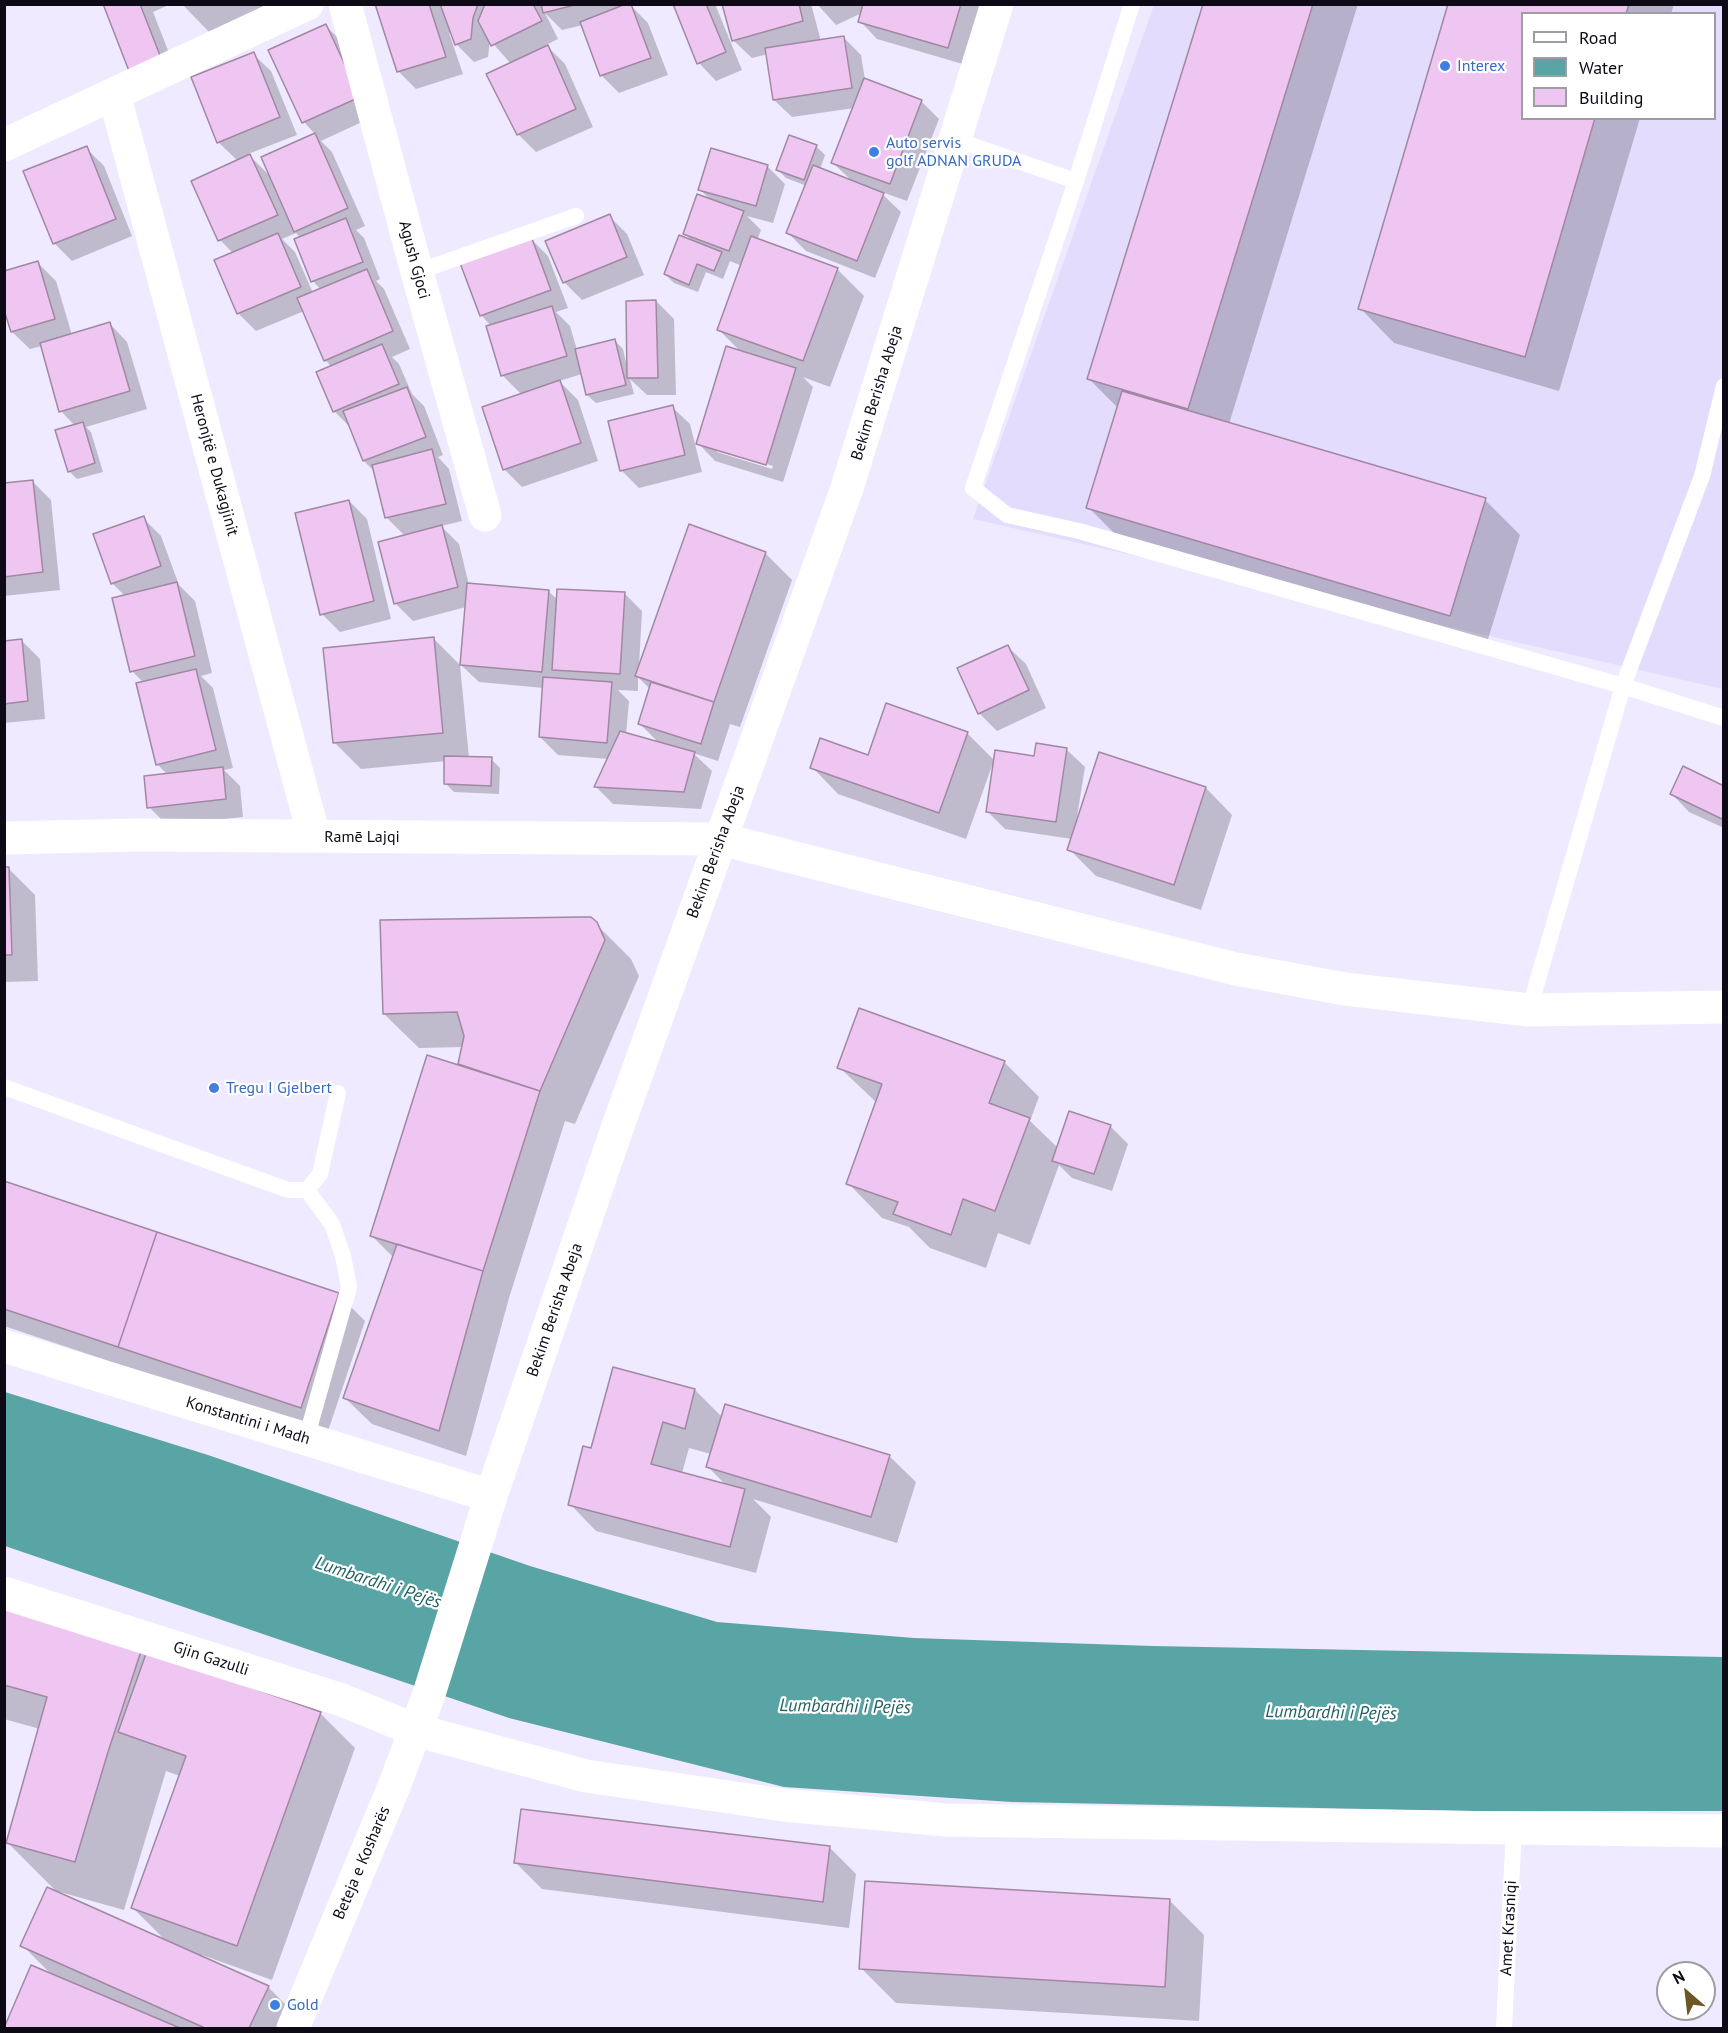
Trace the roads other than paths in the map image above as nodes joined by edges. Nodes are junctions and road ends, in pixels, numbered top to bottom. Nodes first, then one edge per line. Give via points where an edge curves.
1 (307, 4) edge
2 (345, 4) edge
3 (997, 4) edge
4 (1132, 4) edge
5 (114, 94) junction
6 (956, 140) junction
7 (4, 145) edge
8 (1076, 181) junction
9 (576, 216) dead end
10 (417, 272) junction
11 (1724, 386) edge
12 (485, 515) dead end
13 (1623, 686) junction
14 (1724, 718) edge
15 (314, 836) junction
16 (4, 838) edge
17 (720, 839) junction
18 (1724, 1007) edge
19 (1529, 1010) junction
20 (4, 1087) edge
21 (338, 1093) dead end
22 (307, 1190) junction
23 (4, 1346) edge
24 (306, 1439) junction
25 (491, 1496) junction
26 (4, 1593) edge
27 (428, 1697) joint
28 (415, 1730) junction
29 (1514, 1828) junction
30 (1724, 1831) edge
31 (293, 2028) edge
32 (1504, 2028) edge

1 - 5 street
2 - 10 street, Agush Gjoci
3 - 6 street, Bekim Berisha Abeja
4 - 8 lane
5 - 7 street
5 - 15 street, Heronjtë e Dukagjinit
6 - 8 lane
6 - 17 street, Bekim Berisha Abeja via 847,488
8 - 13 lane via 973,488 1007,515 1078,531
9 - 10 lane
10 - 12 street, Agush Gjoci
11 - 13 lane via 1702,476
13 - 14 lane
13 - 19 lane
15 - 16 street, Ramē Lajqi
15 - 17 street, Ramē Lajqi
17 - 19 street, Ramē Lajqi via 1236,969 1345,989
17 - 25 street, Bekim Berisha Abeja
18 - 19 street, Ramē Lajqi
20 - 22 lane via 288,1190
21 - 22 lane via 320,1174
22 - 24 lane via 332,1224 349,1287
23 - 24 street, Konstantini i Madh
24 - 25 street, Konstantini i Madh
25 - 27 street, Bekim Berisha Abeja
26 - 28 street, Gjin Gazulli via 342,1700
27 - 28 street, Beteja e Kosharës
28 - 29 street, Gjin Gazulli via 586,1776 783,1805 946,1821
28 - 31 street, Beteja e Kosharës
29 - 30 street, Gjin Gazulli
29 - 32 lane, Amet Krasniqi

